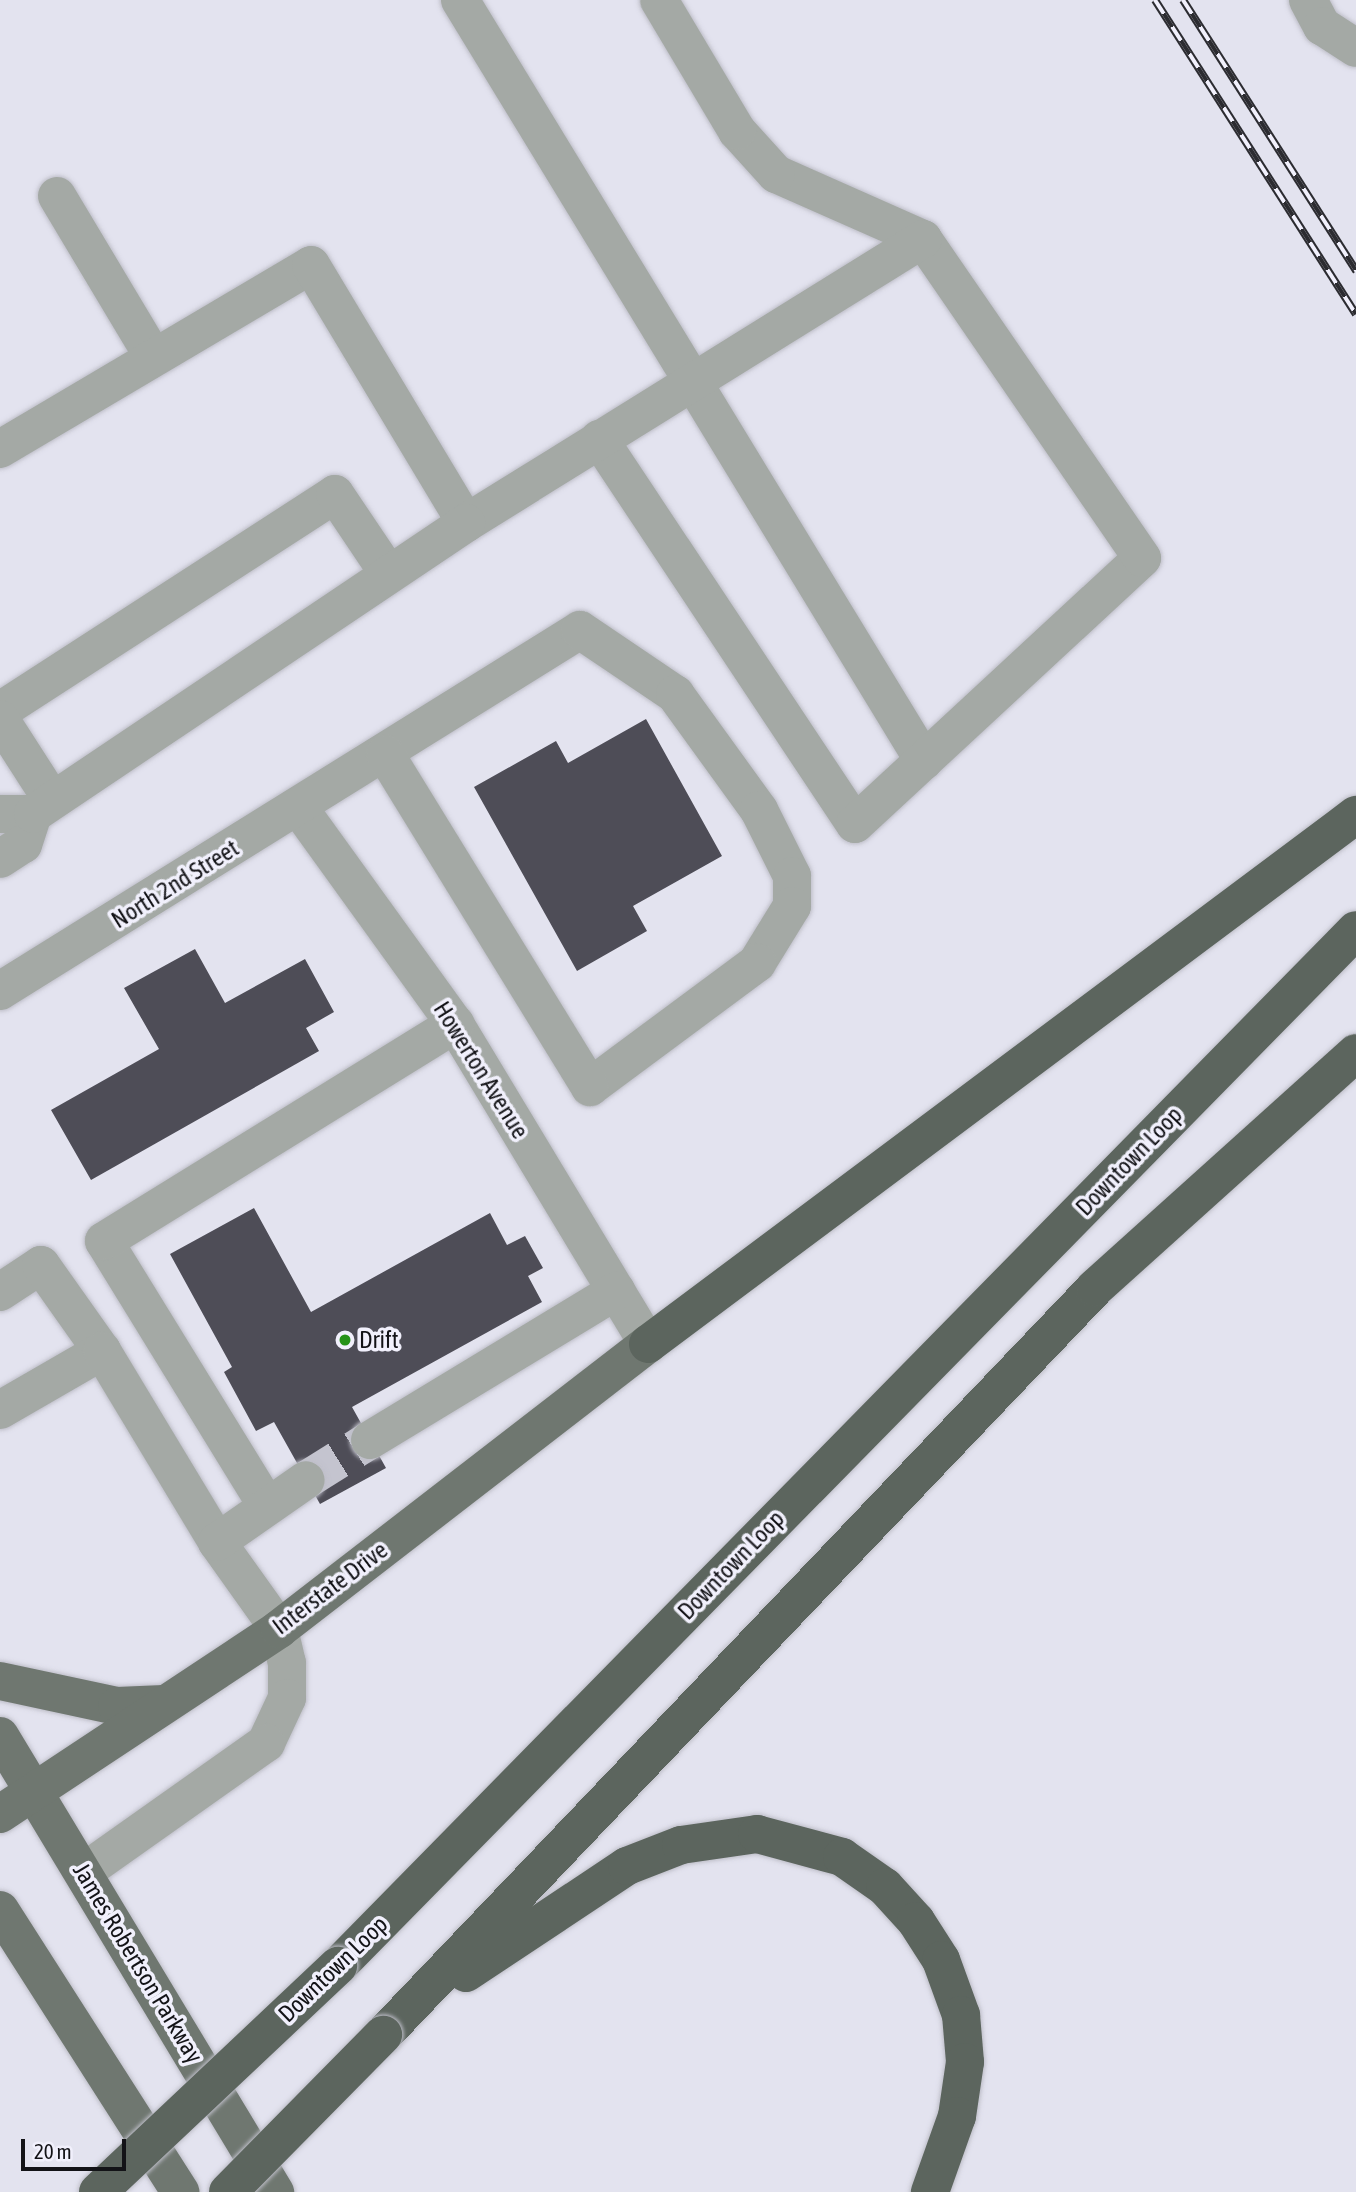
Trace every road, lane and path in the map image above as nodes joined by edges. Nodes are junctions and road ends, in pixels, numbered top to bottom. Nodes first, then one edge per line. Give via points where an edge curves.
1 (460, 0) edge
2 (659, 0) edge
3 (1308, 0) edge
4 (1356, 48) edge
5 (57, 196) dead end
6 (923, 239) junction
7 (152, 355) junction
8 (692, 382) junction
9 (599, 439) junction
10 (0, 449) edge
11 (466, 523) junction
12 (388, 573) junction
13 (0, 711) edge
14 (0, 719) edge
15 (385, 754) junction
16 (924, 761) junction
17 (28, 808) edge
18 (299, 808) junction
19 (1356, 815) edge
20 (0, 859) edge
21 (1353, 933) edge
22 (0, 991) edge
23 (455, 1024) junction
24 (1356, 1052) edge
25 (617, 1291) junction
26 (0, 1292) edge
27 (648, 1344) junction
28 (102, 1351) junction
29 (0, 1410) edge
30 (370, 1440) tunnel mouth
31 (306, 1480) tunnel mouth
32 (267, 1506) junction
33 (217, 1542) junction
34 (279, 1629) junction
35 (0, 1681) edge
36 (164, 1704) junction
37 (0, 1735) edge
38 (31, 1788) junction
39 (0, 1814) edge
40 (84, 1872) junction
41 (0, 1910) edge
42 (396, 2023) junction
43 (98, 2192) edge
44 (180, 2192) edge
45 (228, 2192) edge
46 (275, 2192) edge
47 (930, 2192) edge

1 - 8 street
2 - 6 street via 737,131 776,174
3 - 4 street via 1322,26
5 - 7 street
6 - 8 street
6 - 16 street via 1142,558
7 - 10 street
7 - 11 street via 311,265
8 - 9 street
8 - 16 street
9 - 11 street
9 - 16 street via 855,824
11 - 12 street
12 - 13 street via 335,494
12 - 17 street
14 - 17 street
15 - 15 street, North 2nd Street via 580,630 675,694 759,810 792,876 792,906 757,963 590,1087
15 - 18 street, North 2nd Street
17 - 20 street via 23,844
18 - 22 street, North 2nd Street
18 - 23 street, Howerton Avenue
19 - 27 highway
21 - 43 highway, Downtown Loop, bridge via 338,1966
23 - 25 street, Howerton Avenue
23 - 32 street via 104,1241
24 - 42 highway via 1095,1288
25 - 27 street, Howerton Avenue
25 - 30 street
26 - 28 street via 41,1265
27 - 34 main road, Interstate Drive
28 - 29 street
28 - 33 street
31 - 32 street
32 - 33 street
33 - 34 street
34 - 36 main road, Interstate Drive
34 - 40 street via 287,1698 266,1744
35 - 36 main road via 117,1706
36 - 38 main road, Interstate Drive
37 - 38 main road, James Robertson Parkway
38 - 39 main road, Interstate Drive
38 - 40 main road, James Robertson Parkway
40 - 46 main road, James Robertson Parkway
41 - 44 main road
42 - 45 highway, bridge
42 - 47 highway via 627,1866 681,1844 726,1836 801,1842 842,1857 885,1887 941,1960 961,2015 965,2062 957,2116

